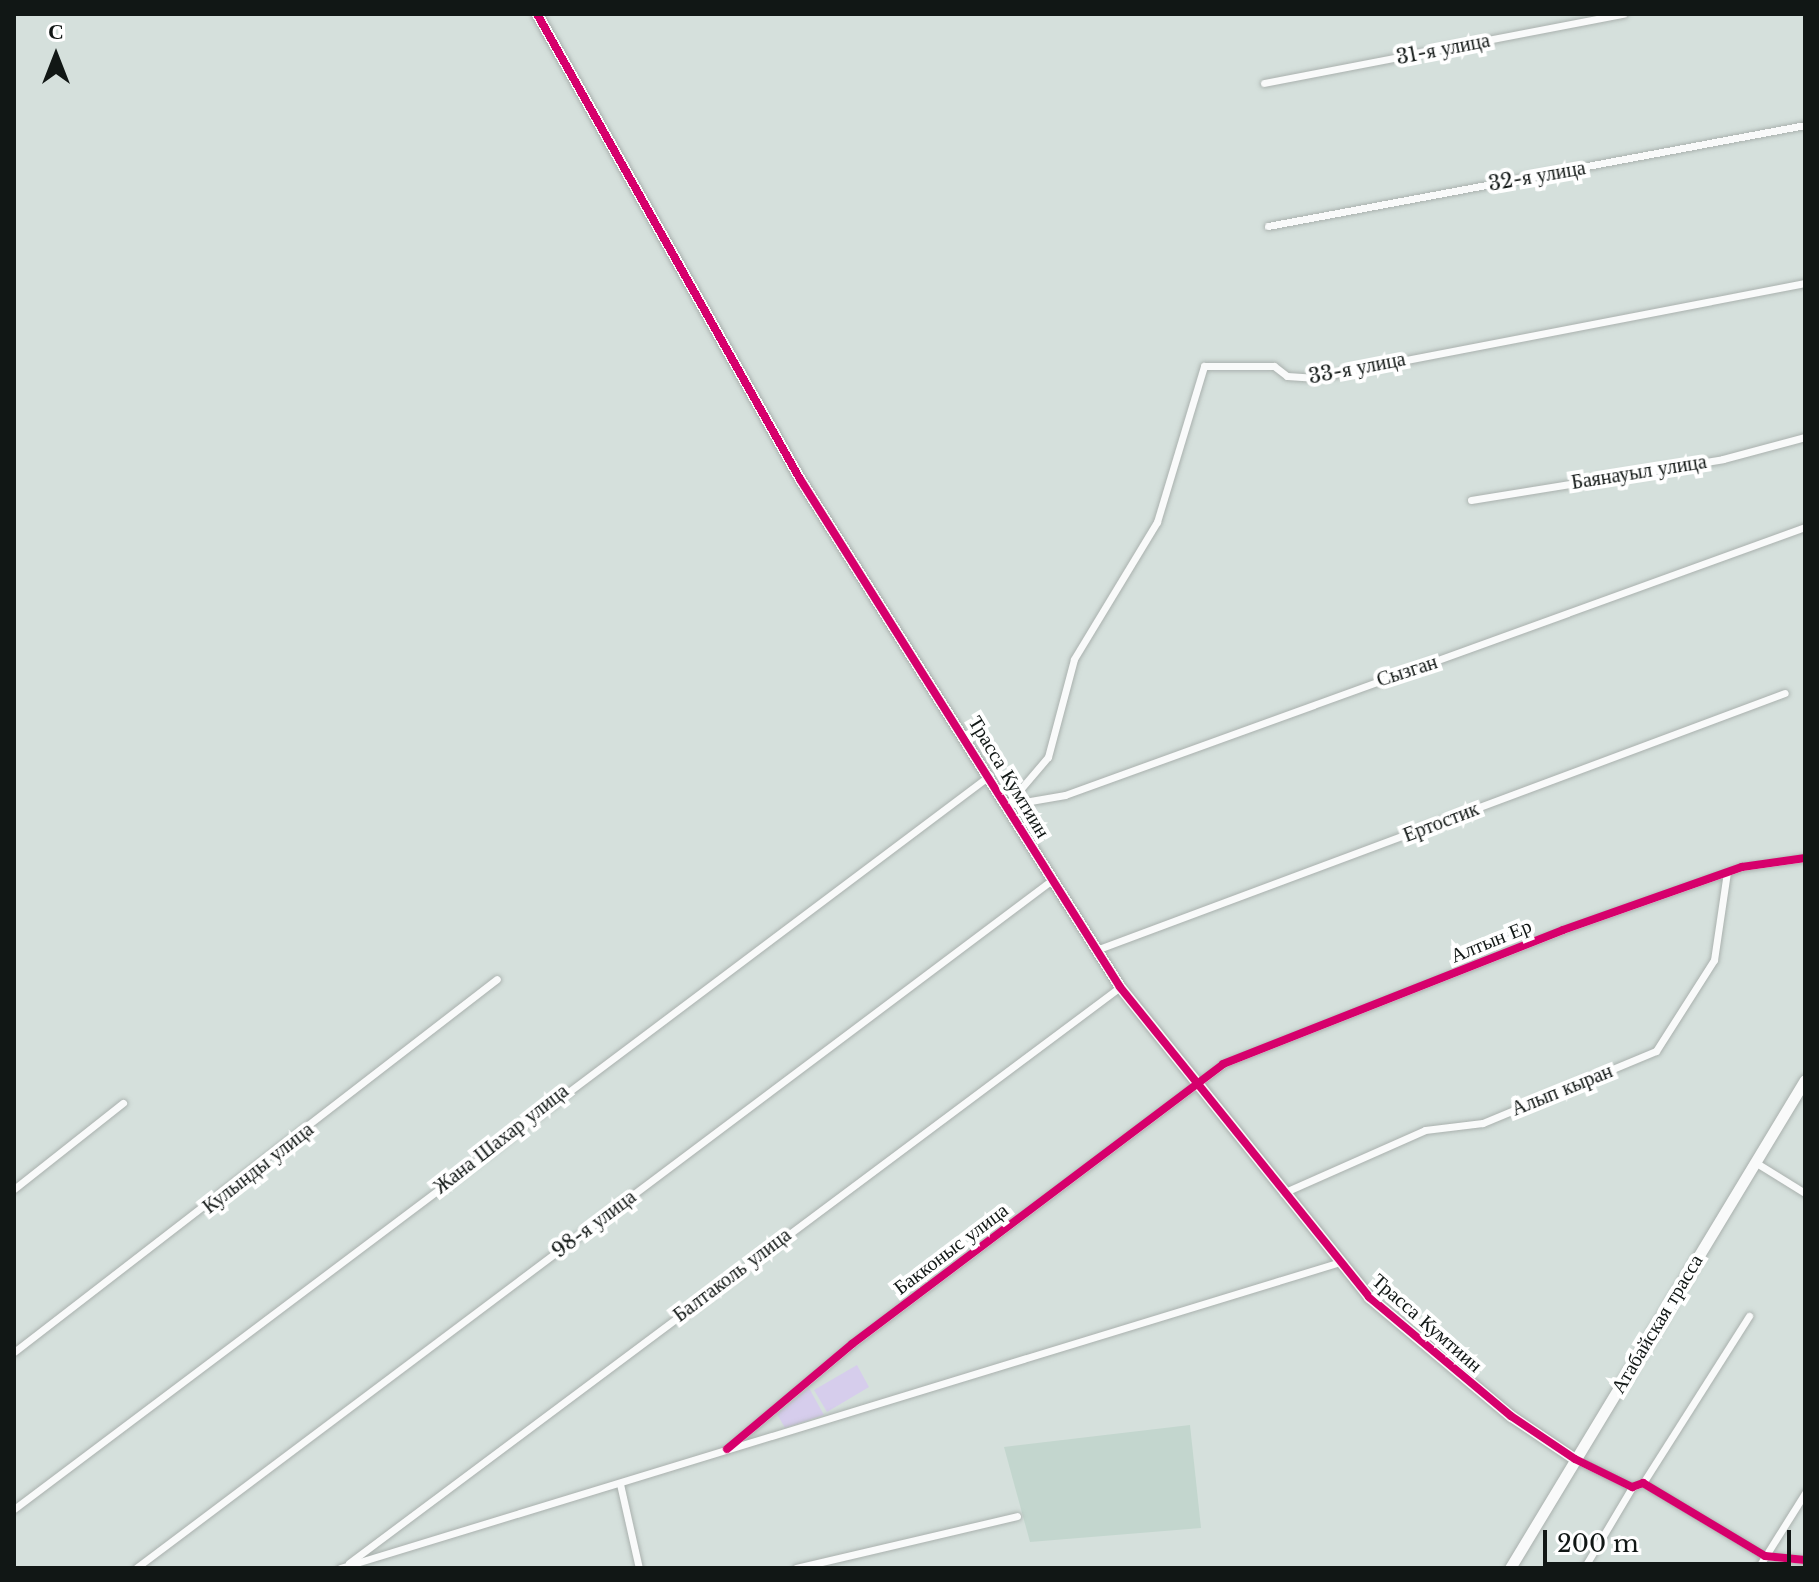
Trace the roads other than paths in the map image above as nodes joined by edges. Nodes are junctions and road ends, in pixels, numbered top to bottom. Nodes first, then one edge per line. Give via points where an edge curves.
1 (537, 14) edge
2 (1623, 14) edge
3 (1264, 83) dead end
4 (1805, 125) edge
5 (1268, 226) dead end
6 (1805, 283) edge
7 (1805, 437) edge
8 (1471, 500) dead end
9 (1805, 527) edge
10 (1785, 693) dead end
11 (991, 774) junction
12 (1007, 805) junction
13 (1805, 858) edge
14 (1727, 872) junction
15 (1052, 880) junction
16 (1096, 950) junction
17 (497, 979) dead end
18 (1120, 987) junction
19 (1805, 1080) edge
20 (1199, 1082) junction
21 (123, 1103) dead end
22 (1755, 1162) junction
23 (14, 1189) edge
24 (1283, 1193) junction
25 (1805, 1193) edge
26 (1340, 1262) junction
27 (1749, 1316) dead end
28 (14, 1352) edge
29 (727, 1449) junction
30 (1575, 1459) junction
31 (1643, 1483) junction
32 (620, 1484) junction
33 (1632, 1487) junction
34 (1805, 1493) edge
35 (14, 1509) edge
36 (1017, 1516) dead end
37 (1765, 1556) junction
38 (1805, 1560) edge
39 (342, 1567) edge
40 (136, 1568) edge
41 (639, 1568) edge
42 (796, 1568) edge
43 (1510, 1568) edge
44 (1584, 1568) edge
45 (1758, 1568) edge

1 - 11 street, Трасса Кумтиин via 792,466
2 - 3 street, 31-я улица
4 - 5 street, 32-я улица
6 - 12 street, 33-я улица via 1313,378 1287,376 1274,366 1204,366 1157,522 1074,659 1048,757
7 - 8 street, Баянауыл улица via 1723,459
9 - 12 street, Сызган via 1065,795
10 - 16 street, Ертостик
11 - 12 street, Трасса Кумтиин
11 - 35 street, Жана Шахар улица
12 - 15 street, Трасса Кумтиин
13 - 14 street, Алтын Ер
14 - 20 street, Алтын Ер via 1223,1064
14 - 24 street, Алып кыран via 1714,960 1656,1051 1483,1123 1425,1130
15 - 16 street, Трасса Кумтиин
15 - 40 street, 98-я улица
16 - 18 street, Трасса Кумтиин
17 - 28 street, Кулынды улица
18 - 20 street, Трасса Кумтиин
18 - 39 street, Балтаколь улица
19 - 22 street, Атабайская трасса
20 - 24 street, Трасса Кумтиин
20 - 29 street, Бакконыс улица via 852,1344
21 - 23 street
22 - 25 street
22 - 30 street, Атабайская трасса
24 - 26 street, Трасса Кумтиин
26 - 29 street
26 - 30 street, Трасса Кумтиин via 1401,1325 1511,1416
27 - 31 street
29 - 32 street
30 - 33 street
30 - 43 street, Атабайская трасса
31 - 33 street
31 - 37 street
32 - 39 street
32 - 41 street
33 - 44 street
34 - 37 street
36 - 42 street
37 - 38 street
37 - 45 street

